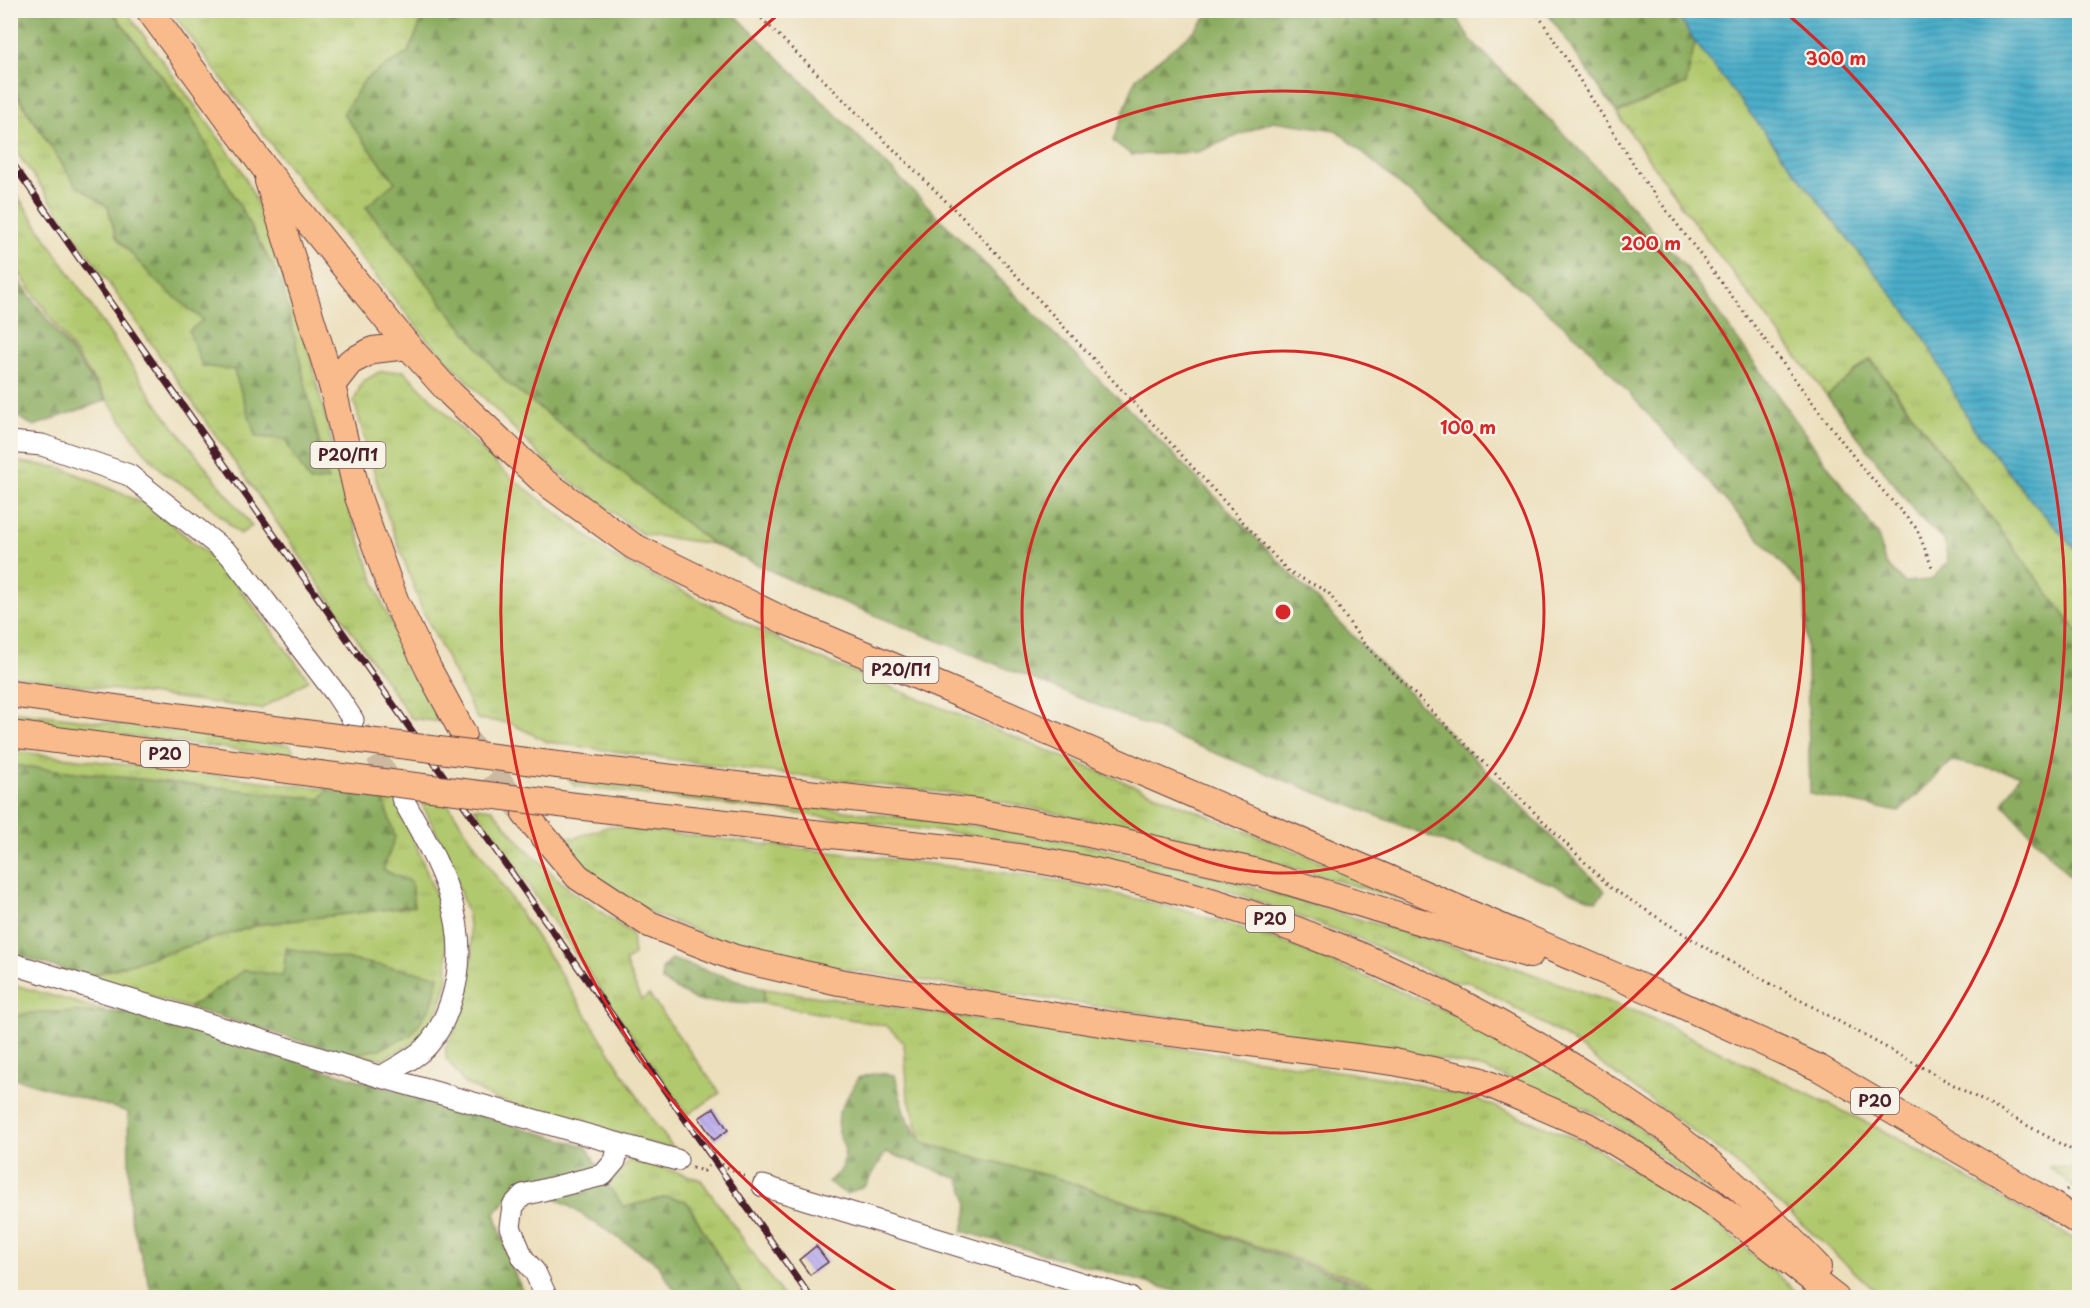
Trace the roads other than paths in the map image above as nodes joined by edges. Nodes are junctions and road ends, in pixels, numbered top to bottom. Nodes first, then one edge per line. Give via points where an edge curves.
1 (149, 10) edge
2 (263, 166) junction
3 (408, 346) junction
4 (332, 385) junction
5 (10, 442) edge
6 (10, 694) edge
7 (353, 720) tunnel mouth
8 (463, 733) tunnel mouth
9 (10, 734) edge
10 (402, 798) tunnel mouth
11 (525, 813) tunnel mouth
12 (10, 963) edge
13 (1662, 996) junction
14 (381, 1077) junction
15 (619, 1144) junction
16 (677, 1160) road end
17 (763, 1186) road end
18 (2079, 1223) edge
19 (547, 1298) edge
20 (1130, 1298) edge
21 (1836, 1298) edge
22 (1848, 1298) edge

1 - 2 main road, Р20/П1
2 - 3 main road, Р20/П1
2 - 4 main road, Р20/П1
3 - 4 main road via 373,350 350,362
3 - 13 main road, Р20/П1 via 451,394 542,480 633,546 785,621
4 - 8 main road, Р20/П1 via 358,497 395,600
5 - 7 street via 42,445 129,475 230,555
6 - 13 main road, Р20, bridge via 558,765 977,812 1253,871
9 - 22 main road, Р20, bridge via 1049,862 1166,887 1263,916 1396,970 1551,1052 1638,1109 1714,1166
10 - 14 street via 434,854 457,918 460,952 457,984 444,1023 423,1049
11 - 21 main road via 579,877 649,924 735,958 839,982 1126,1027 1394,1062 1479,1080 1592,1128 1712,1202
12 - 14 street
13 - 18 main road, Р20 via 1819,1068
14 - 15 street
15 - 16 street
15 - 19 street via 615,1161 603,1175 523,1195 513,1206 510,1227
17 - 20 street

